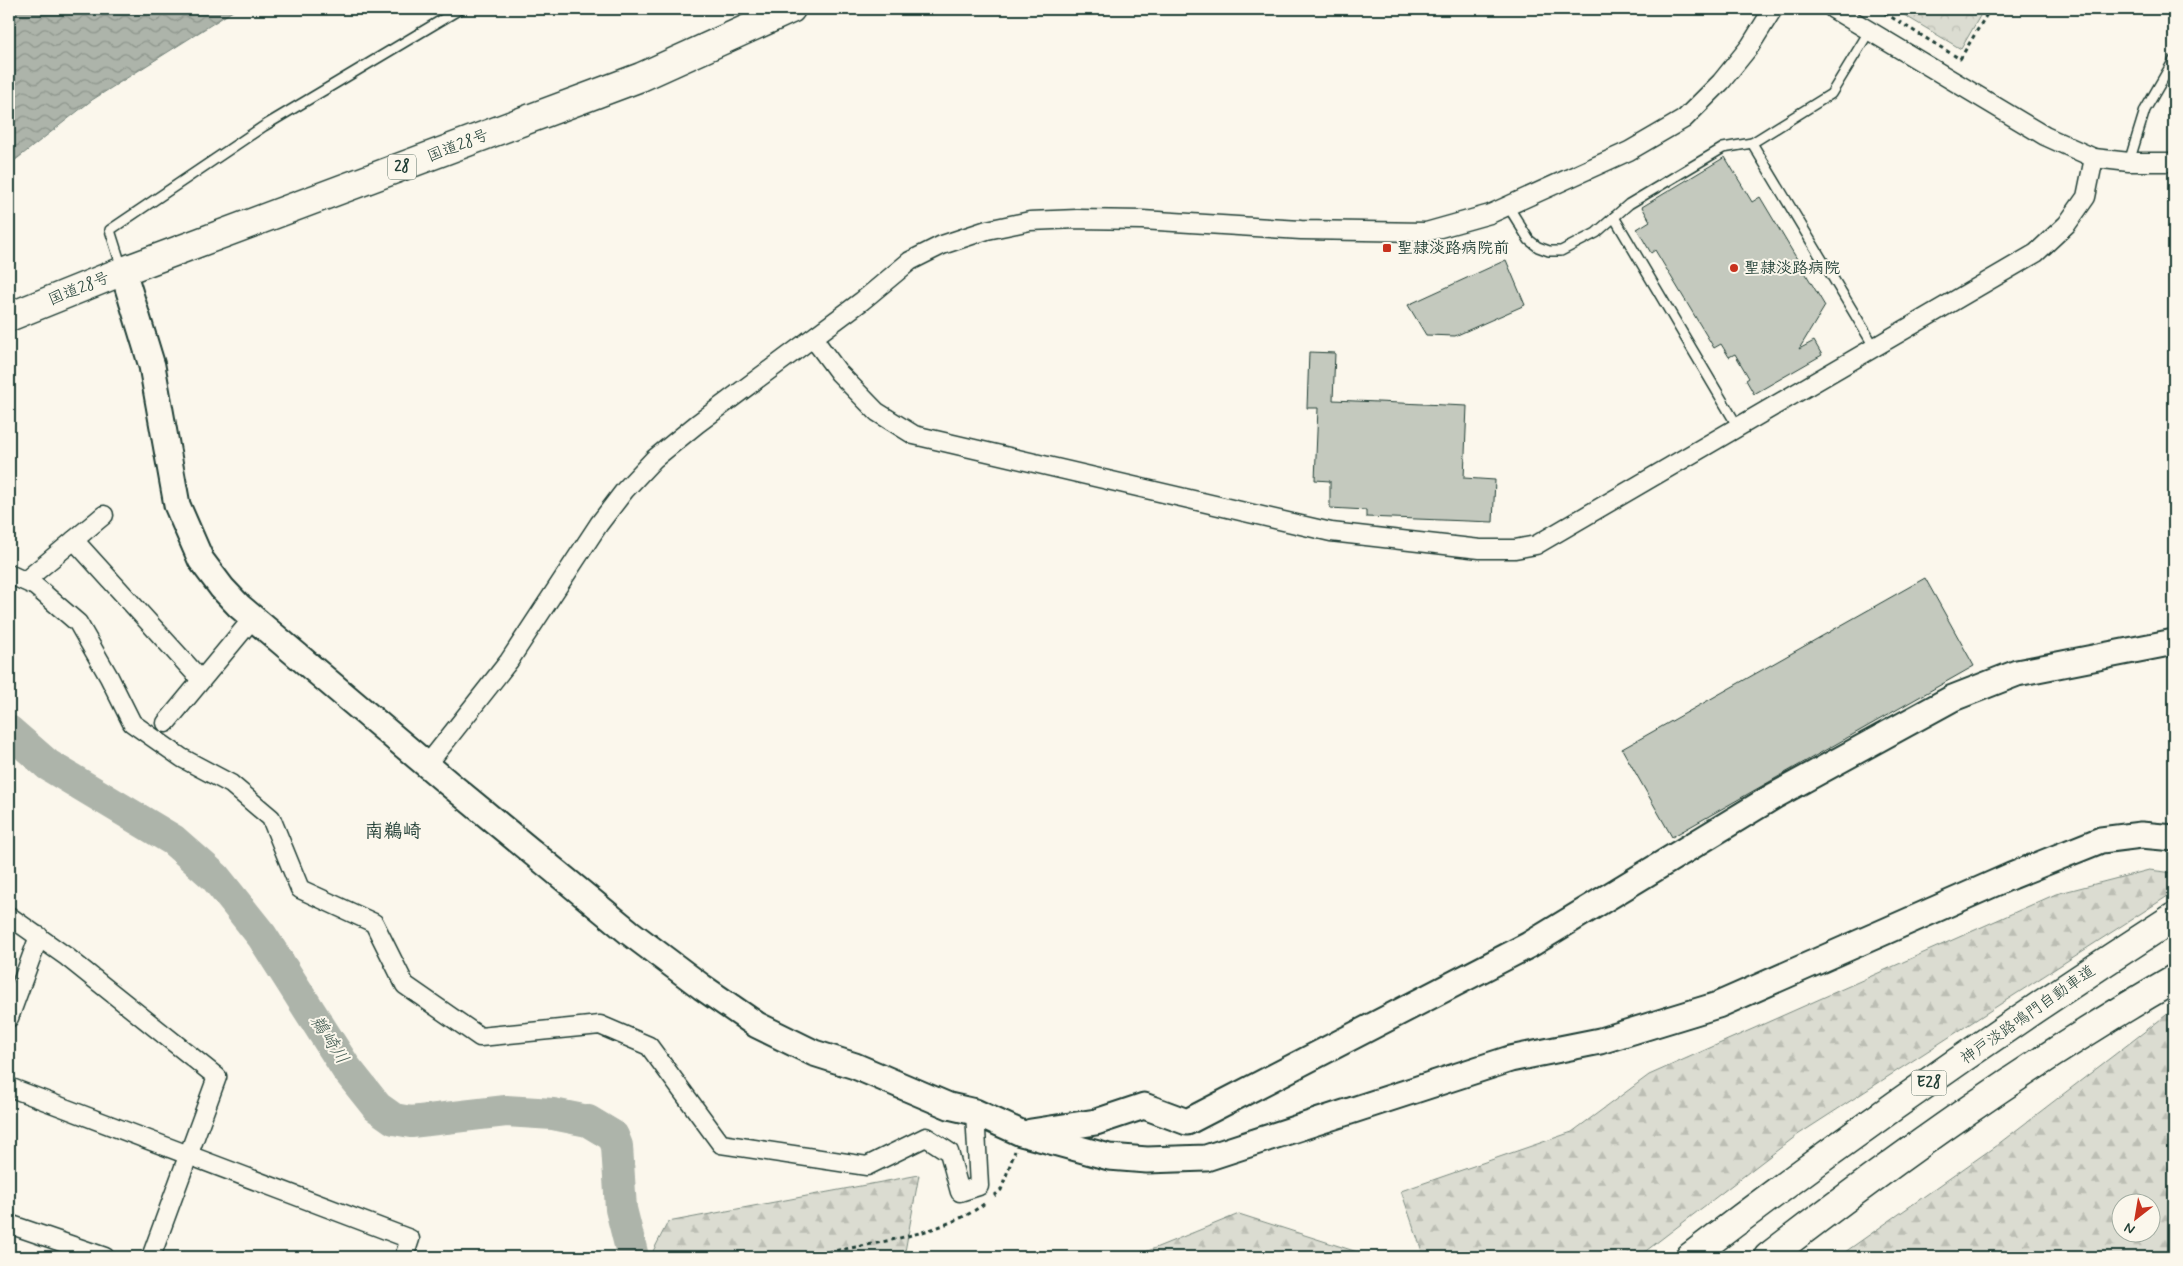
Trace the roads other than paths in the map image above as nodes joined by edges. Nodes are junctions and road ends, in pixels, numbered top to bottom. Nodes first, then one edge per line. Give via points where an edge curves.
1 (460, 9) edge
2 (791, 9) edge
3 (1773, 9) edge
4 (1833, 9) edge
5 (1870, 30) junction
6 (2174, 60) edge
7 (1752, 143) junction
8 (2094, 158) junction
9 (2129, 162) junction
10 (2174, 162) edge
11 (1508, 206) junction
12 (1614, 217) junction
13 (124, 272) junction
14 (9, 317) edge
15 (812, 338) junction
16 (1875, 348) junction
17 (1738, 427) junction
18 (104, 516) dead end
19 (74, 540) junction
20 (17, 578) edge
21 (253, 618) junction
22 (2174, 642) edge
23 (201, 680) junction
24 (166, 723) dead end
25 (427, 765) junction
26 (2174, 838) edge
27 (9, 916) edge
28 (2174, 917) edge
29 (39, 936) junction
30 (2174, 979) edge
31 (9, 1018) edge
32 (9, 1087) edge
33 (975, 1112) junction
34 (1021, 1133) junction
35 (189, 1155) junction
36 (9, 1224) edge
37 (104, 1257) edge
38 (152, 1257) edge
39 (404, 1257) edge
40 (1690, 1257) edge
41 (1768, 1257) edge

1 - 13 lane via 264,126 110,230
2 - 13 highway, 国道28号 / 28 via 641,77
3 - 11 street via 1750,46 1684,120 1629,151
4 - 5 street
5 - 7 lane via 1831,94
5 - 8 street via 2045,136
6 - 9 lane via 2145,110
7 - 12 lane via 1723,148
7 - 16 lane
8 - 9 street
8 - 16 street via 2086,196 2067,224 2036,253
9 - 10 street
11 - 12 lane via 1528,240 1549,251 1561,251 1596,233
11 - 15 street via 1426,232 1301,230 1142,220 1030,221 987,230 942,245 910,261
12 - 17 lane
13 - 14 highway, 国道28号 / 28
13 - 21 street via 152,366 177,505 201,560 222,588
15 - 17 street via 839,374 877,412 914,435 1331,532 1480,549 1536,545
15 - 25 street via 697,424 654,460 625,490 509,661
16 - 17 street
18 - 19 street
19 - 20 street
19 - 23 street
20 - 33 street via 35,586 78,623 132,723 182,758 231,784 271,818 300,889 374,923 405,985 480,1037 600,1025 649,1046 721,1144 867,1166 926,1137 949,1152 960,1192 979,1186
21 - 23 street
21 - 25 street
22 - 34 street via 2017,673 1953,698 1774,796 1529,945 1187,1122 1144,1106 1096,1122
23 - 24 street
25 - 33 street via 629,932 757,1025 814,1053 855,1066 949,1106
26 - 34 street via 2141,835 2101,840 2011,876 1718,1005 1600,1041 1510,1059 1206,1158 1147,1160 1109,1157
27 - 29 street
28 - 40 highway, 神戸淡路鳴門自動車道 / E28 via 2080,978 1795,1176
29 - 31 street
29 - 35 street via 218,1077
30 - 41 highway, E28 via 1993,1092
32 - 35 street
33 - 34 street
35 - 38 street
35 - 39 street via 410,1239
36 - 37 street

